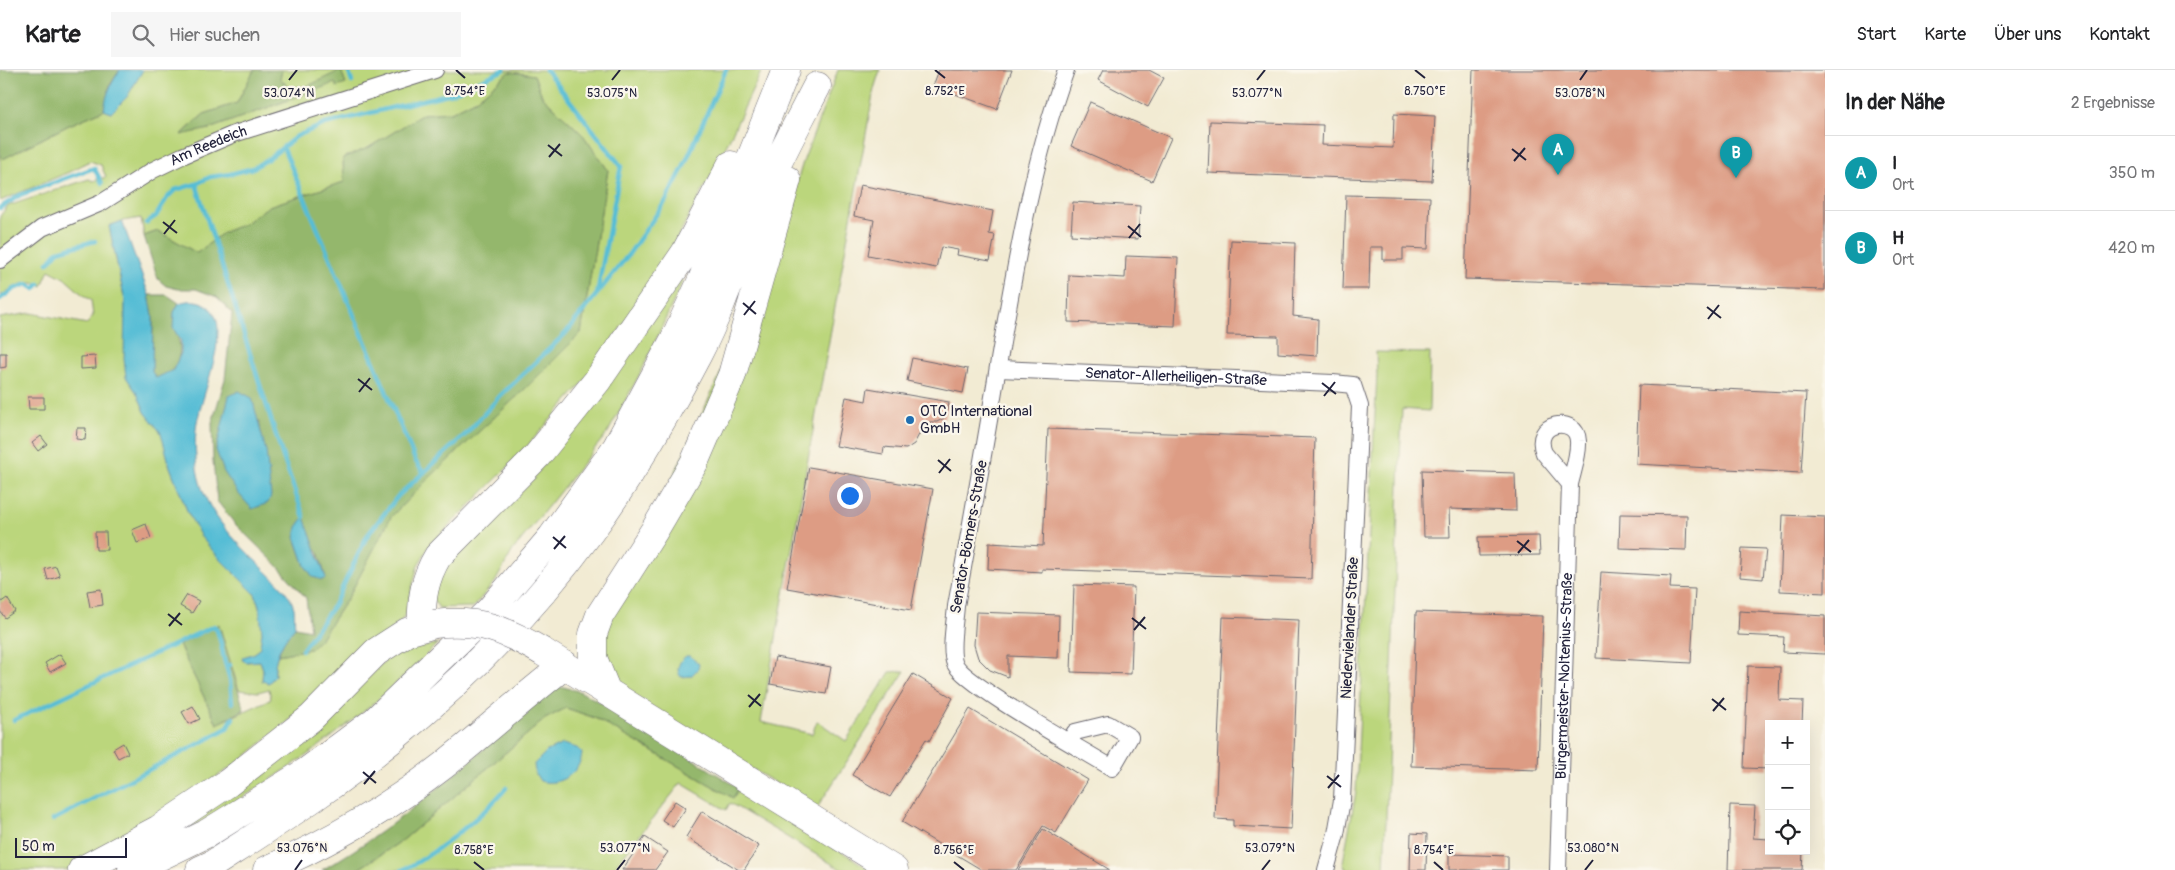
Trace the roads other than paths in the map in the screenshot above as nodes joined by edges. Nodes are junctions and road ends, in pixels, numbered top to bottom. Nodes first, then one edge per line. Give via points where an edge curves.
1 (435, 70) edge
2 (1066, 70) edge
3 (784, 74) edge
4 (820, 78) edge
5 (0, 260) edge
6 (998, 370) junction
7 (1353, 386) joint
8 (1570, 484) dead end
9 (428, 625) junction
10 (554, 658) junction
11 (607, 692) junction
12 (1069, 742) dead end
13 (82, 870) edge
14 (132, 870) edge
15 (200, 870) edge
16 (267, 870) edge
17 (894, 870) edge
18 (1326, 870) edge
19 (1558, 870) edge

1 - 5 street, Am Reedeich via 234,134 182,156 101,203 42,228
2 - 6 street, Senator-Bömers-Straße via 1034,176 1016,257
3 - 9 highway via 685,253 597,381 536,456 438,556 424,586
3 - 14 highway via 702,280 675,338 616,448 552,537 490,610 376,721 306,772 206,834
4 - 11 highway via 783,191 732,375 694,463 600,614 593,634 593,658
4 - 15 highway via 767,186 699,352 634,466 591,532 511,626 451,688 390,741 319,795
6 - 7 street, Senator-Allerheiligen-Straße
6 - 12 street, Senator-Bömers-Straße via 956,606 955,664 975,685
7 - 18 street, Niedervielander Straße via 1360,406 1342,800
8 - 19 street, Bürgermeister-Noltenius-Straße
9 - 10 highway, bridge via 458,621 481,624 518,637
9 - 13 highway via 395,638 376,652 311,718 228,783 159,829
10 - 11 highway
10 - 16 highway via 442,766 371,816
11 - 17 highway

